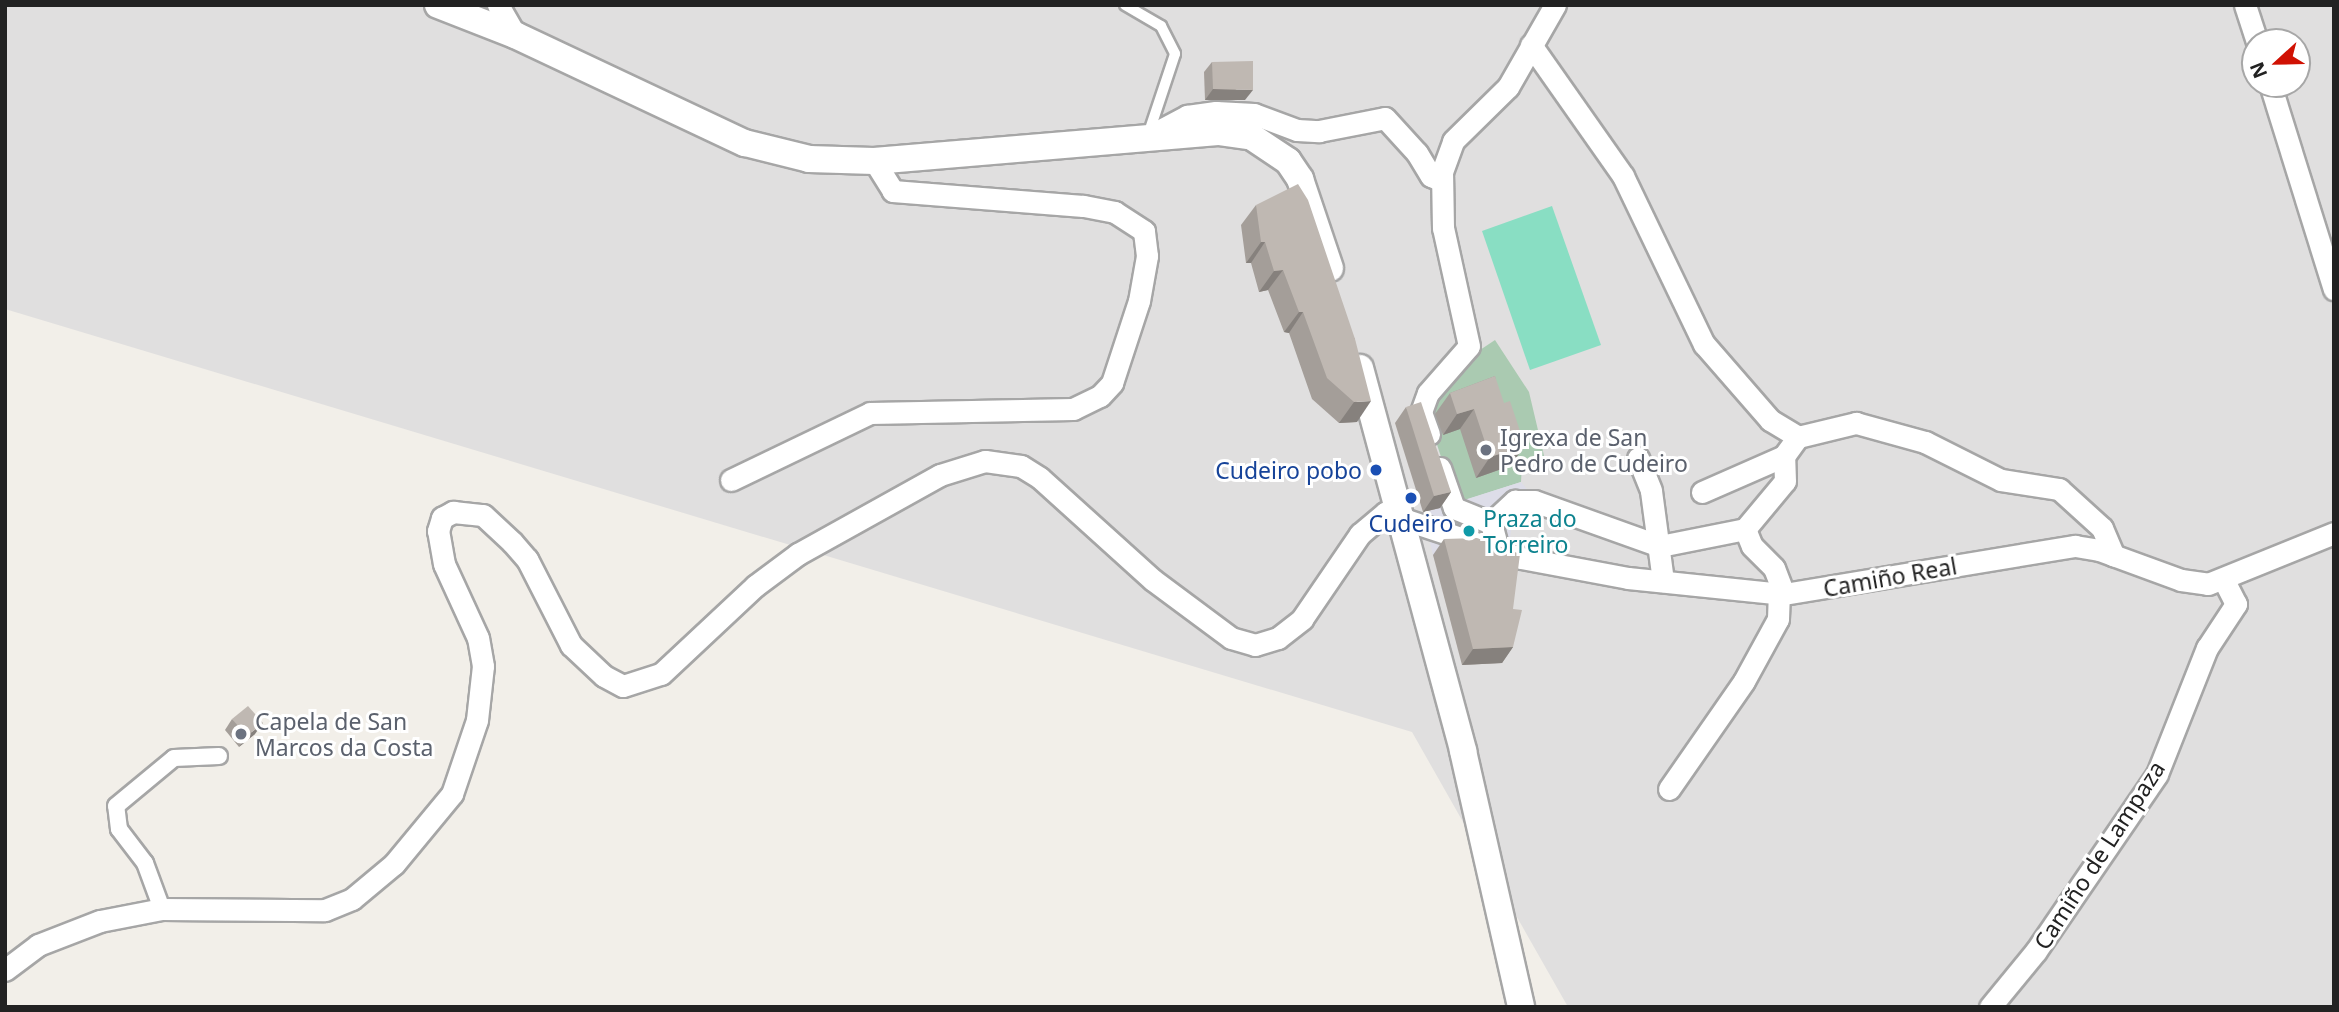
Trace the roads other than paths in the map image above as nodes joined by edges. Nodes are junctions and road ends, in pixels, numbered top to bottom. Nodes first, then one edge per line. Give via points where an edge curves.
1 (438, 5) edge
2 (498, 5) edge
3 (1125, 5) edge
4 (1555, 5) edge
5 (2245, 5) edge
6 (2252, 28) edge
7 (514, 34) junction
8 (1531, 46) junction
9 (2274, 98) edge
10 (1148, 136) junction
11 (874, 161) junction
12 (1442, 181) junction
13 (2334, 289) edge
14 (1339, 299) edge
15 (1351, 339) edge
16 (1798, 437) junction
17 (1784, 456) junction
18 (1638, 458) dead end
19 (1742, 478) junction
20 (731, 480) dead end
21 (1702, 492) dead end
22 (1404, 517) junction
23 (1751, 521) junction
24 (1491, 523) junction
25 (2334, 533) edge
26 (1660, 545) junction
27 (1499, 553) junction
28 (2114, 556) junction
29 (2224, 580) junction
30 (1663, 581) junction
31 (1782, 594) junction
32 (219, 756) dead end
33 (1669, 789) dead end
34 (162, 909) junction
35 (5, 970) edge
36 (1521, 1007) edge
37 (1990, 1007) edge

1 - 7 street
2 - 7 street
3 - 10 lane via 1161,26 1175,54
4 - 8 street
5 - 6 street
7 - 11 street via 746,144 809,159
8 - 12 street via 1508,87 1453,141
8 - 16 street via 1623,176 1704,344 1770,421
9 - 13 street
10 - 11 street
10 - 12 street via 1187,116 1216,112 1254,114 1308,130 1385,118 1431,176
10 - 14 street via 1236,134 1267,143 1288,161 1315,219
11 - 20 street via 893,191 1083,206 1115,212 1144,231 1147,256 1139,301 1112,383 1094,400 1073,409 870,413
12 - 24 street via 1443,228 1469,346 1428,393 1421,412 1454,508
15 - 22 street
16 - 17 street
16 - 28 street via 1856,423 1925,442 2001,480 2059,489 2102,528
17 - 19 street
17 - 23 street via 1785,481
18 - 26 street via 1651,491
19 - 21 street
19 - 23 street
22 - 27 street, Camiño Real
22 - 34 street via 1376,516 1302,619 1278,638 1255,645 1231,638 1153,580 1021,466 985,461 965,465 798,554 755,586 661,674 623,686 604,676 571,645 531,566 512,542 483,516 453,512 439,524 440,552 473,618 483,666 477,720 452,794 394,864 339,906 311,912
22 - 36 street via 1492,867
23 - 26 street
23 - 31 street via 1752,546 1774,568
24 - 26 street via 1515,501 1534,501
24 - 27 street
25 - 29 street
26 - 30 street
27 - 30 street, Camiño Real
28 - 29 street, Camiño Real via 2194,583
28 - 31 street, Camiño Real via 2087,547 2057,547 1868,583
29 - 37 street, Camiño de Lampaza via 2236,604 2207,648 2157,774 2036,951
30 - 31 street, Camiño Real
31 - 33 street via 1778,619 1744,681
32 - 34 street via 174,758 116,806 119,829 145,863
34 - 35 street via 77,928 38,945

